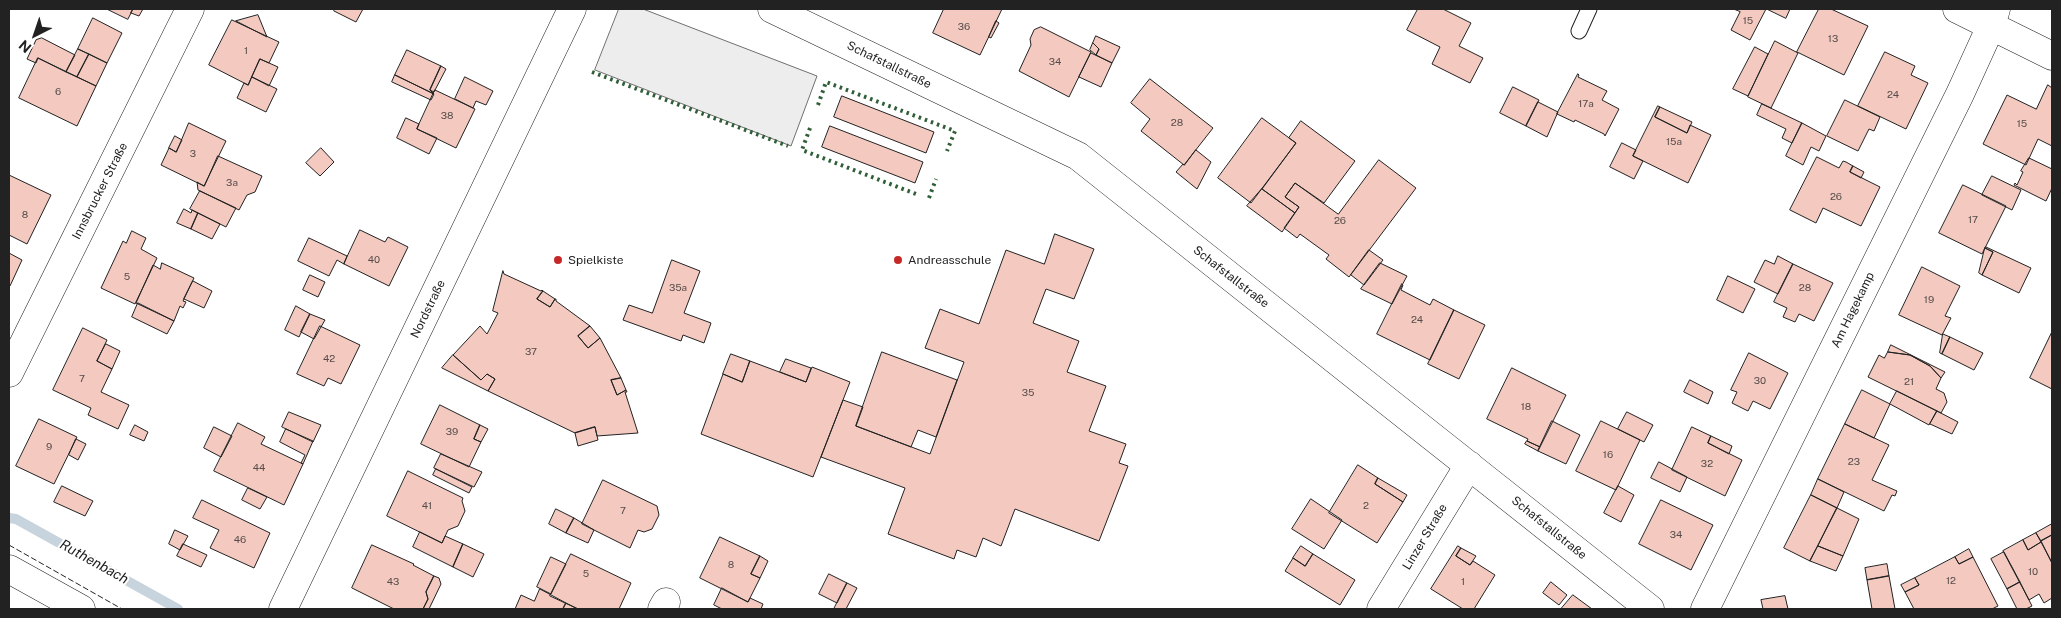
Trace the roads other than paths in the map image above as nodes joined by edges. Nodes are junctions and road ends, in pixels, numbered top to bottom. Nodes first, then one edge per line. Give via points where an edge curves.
1 (190, 9) edge
2 (572, 9) edge
3 (772, 9) edge
4 (1589, 9) edge
5 (1957, 9) edge
6 (1993, 17) edge
7 (1579, 31) dead end
8 (2052, 56) edge
9 (9, 373) edge
10 (1469, 465) junction
11 (9, 568) edge
12 (80, 609) edge
13 (283, 609) edge
14 (1381, 609) edge
15 (1650, 609) edge
16 (1705, 609) edge

1 - 9 street, Innsbrucker Straße
2 - 13 street, Nordstraße
3 - 10 street, Schafstallstraße via 1078,156
4 - 7 lane
5 - 6 street
6 - 8 street
6 - 16 street, Am Hagekamp via 1956,103
10 - 14 street, Linzer Straße
10 - 15 street, Schafstallstraße
11 - 12 street

